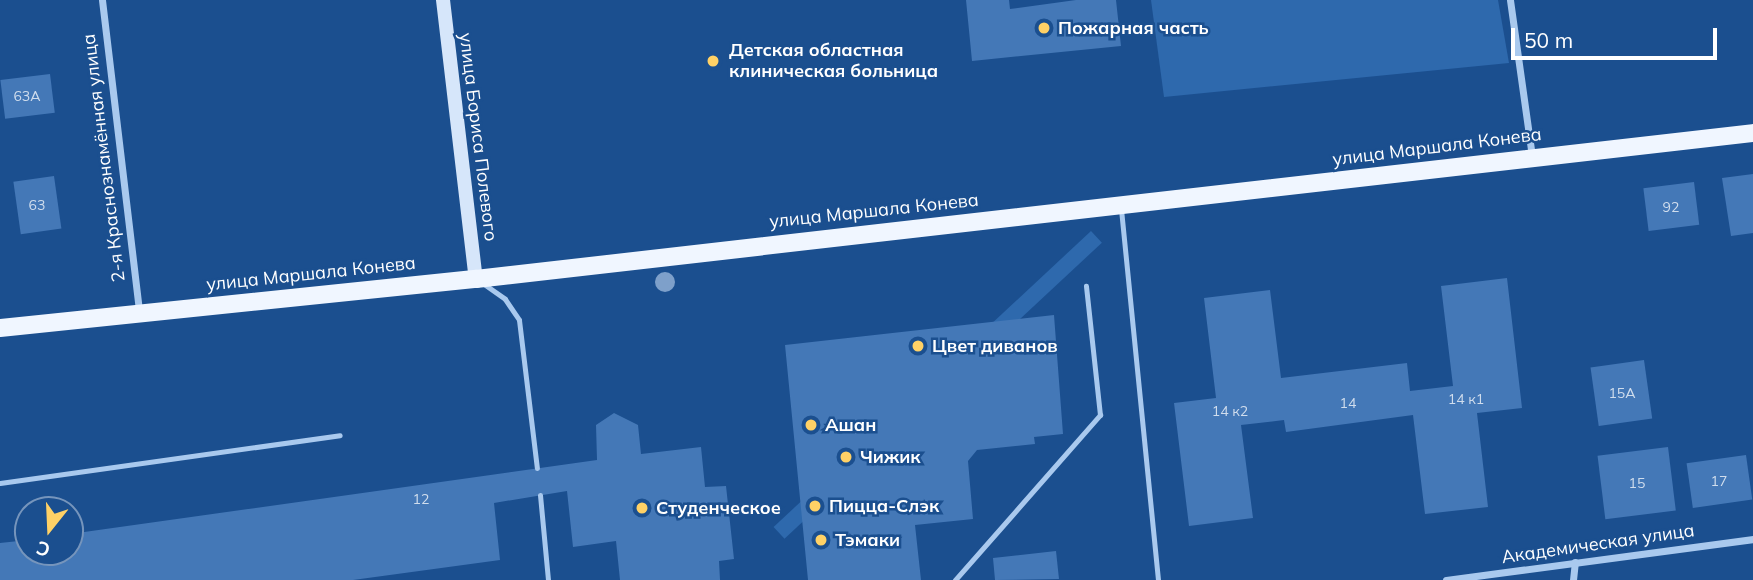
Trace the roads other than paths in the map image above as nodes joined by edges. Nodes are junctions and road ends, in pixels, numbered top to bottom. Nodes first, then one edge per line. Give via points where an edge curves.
1 (102, 0) edge
2 (443, 0) edge
3 (1510, 0) edge
4 (1753, 133) edge
5 (1532, 156) junction
6 (1121, 206) junction
7 (477, 279) junction
8 (1086, 286) dead end
9 (139, 313) junction
10 (0, 328) edge
11 (340, 435) dead end
12 (537, 468) dead end
13 (0, 483) edge
14 (540, 495) dead end
15 (1753, 540) edge
16 (1575, 562) junction
17 (548, 580) edge
18 (955, 580) edge
19 (1158, 580) edge
20 (1446, 580) edge
21 (1573, 580) edge

1 - 9 street, 2-я Краснознамённая улица
2 - 7 main road, улица Бориса Полевого
3 - 5 street
4 - 5 main road, улица Маршала Конева
5 - 6 main road, улица Маршала Конева
6 - 7 main road, улица Маршала Конева
6 - 19 lane
7 - 9 main road, улица Маршала Конева
7 - 12 lane via 505,299 519,320
8 - 18 lane via 1100,415
9 - 10 main road, улица Маршала Конева
11 - 13 lane
14 - 17 lane
15 - 16 street, Академическая улица
16 - 20 street, Академическая улица
16 - 21 street

